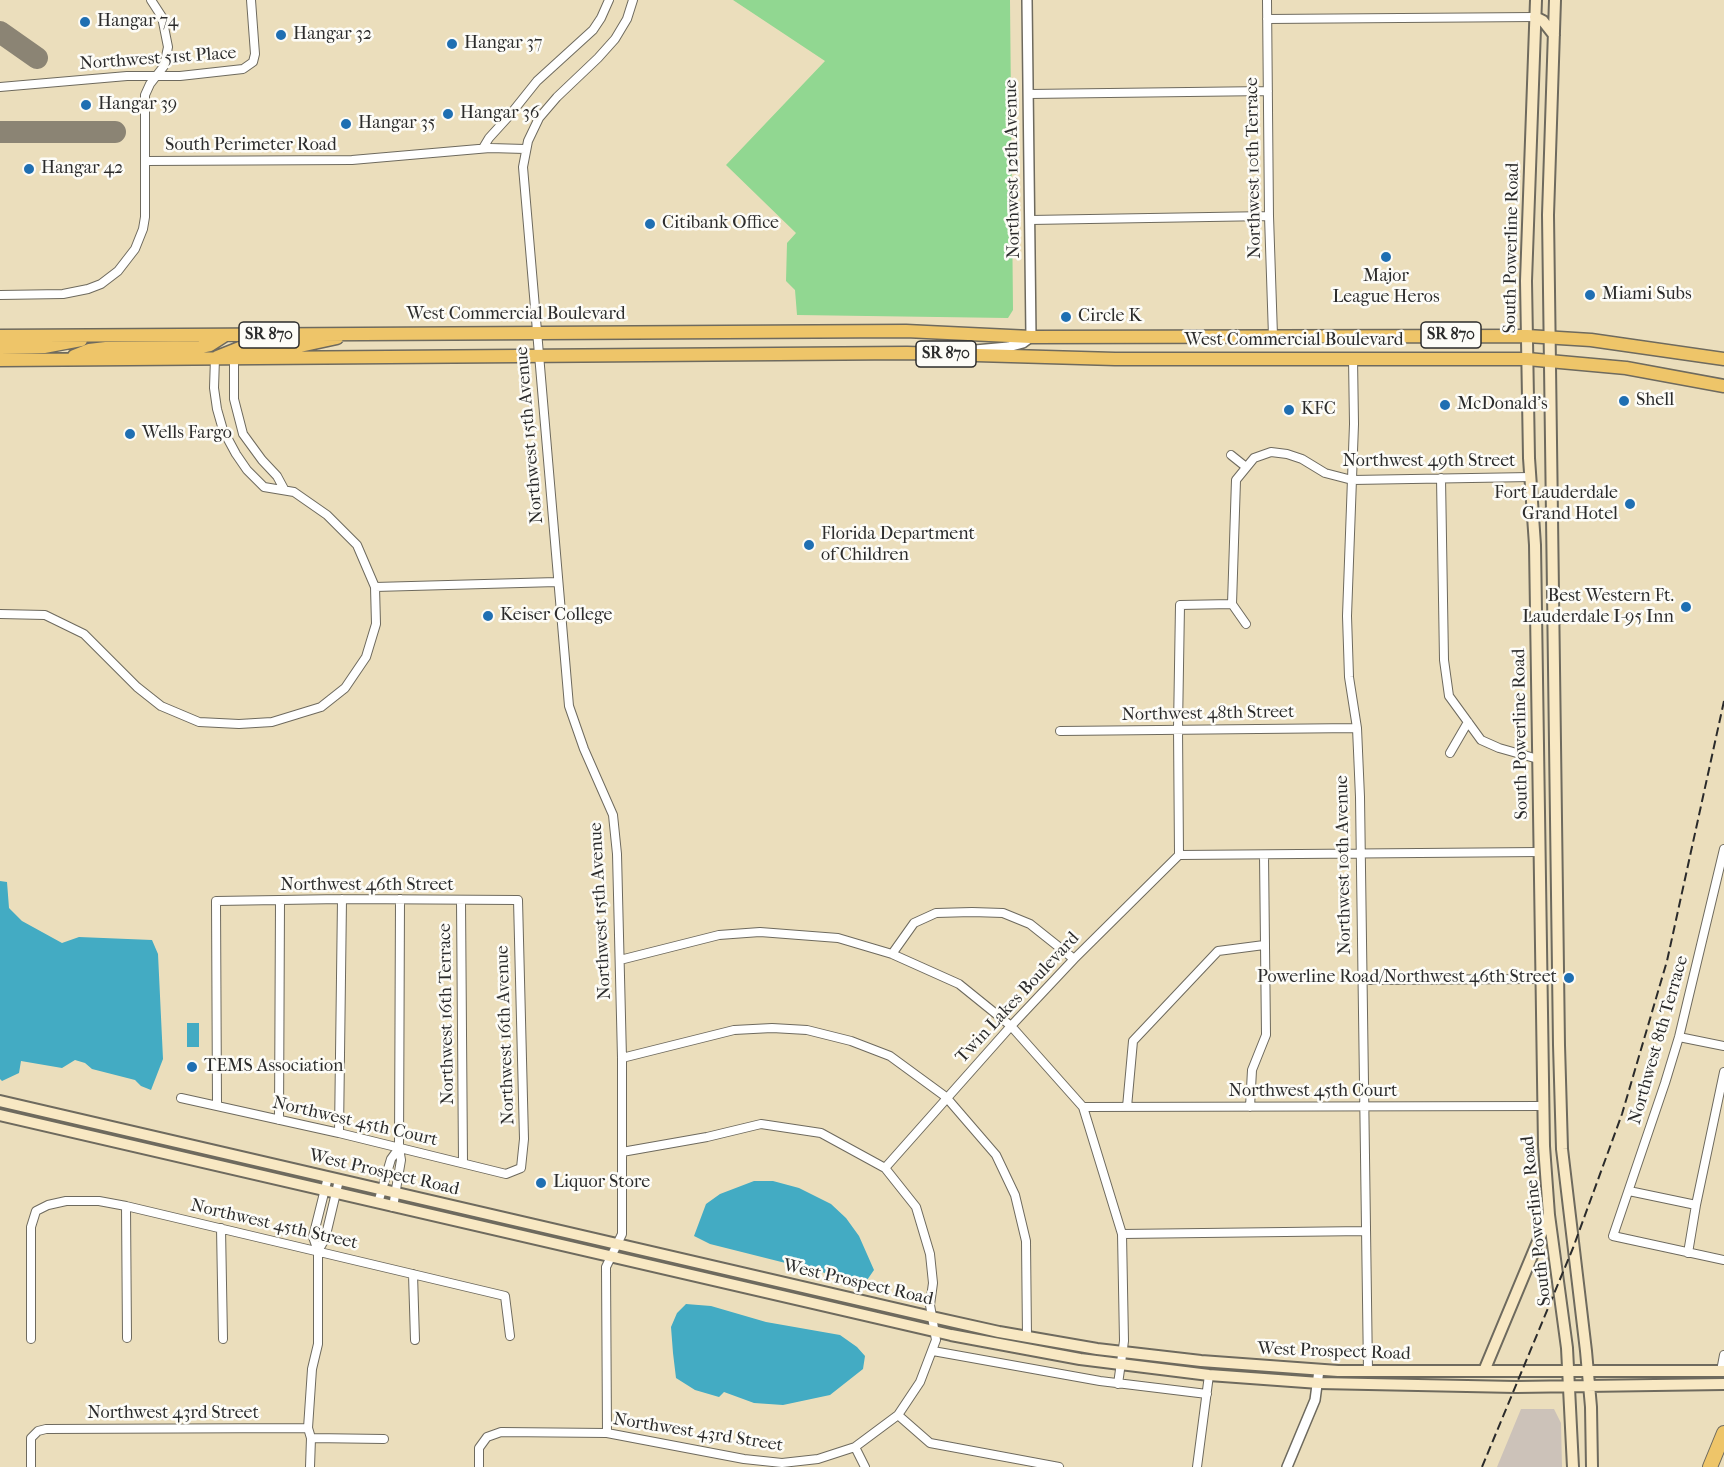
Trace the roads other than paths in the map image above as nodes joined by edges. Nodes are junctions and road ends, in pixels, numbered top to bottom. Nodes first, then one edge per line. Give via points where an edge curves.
1 (151, 0) edge
2 (250, 0) edge
3 (609, 0) edge
4 (633, 0) edge
5 (1027, 0) edge
6 (1267, 0) edge
7 (1536, 0) edge
8 (1553, 1) edge
9 (1535, 17) junction
10 (1267, 19) junction
11 (1554, 35) junction
12 (158, 76) junction
13 (0, 87) edge
14 (1269, 91) junction
15 (1029, 94) junction
16 (483, 148) junction
17 (525, 149) junction
18 (145, 161) junction
19 (1269, 216) junction
20 (1030, 220) junction
21 (0, 295) edge
22 (537, 333) junction
23 (353, 334) junction
24 (225, 335) junction
25 (0, 336) edge
26 (100, 336) junction
27 (1194, 336) junction
28 (1273, 336) junction
29 (1527, 336) junction
30 (1031, 337) junction
31 (1550, 337) junction
32 (0, 348) edge
33 (933, 354) junction
34 (539, 356) junction
35 (215, 358) junction
36 (234, 358) junction
37 (1058, 358) junction
38 (1353, 358) junction
39 (64, 359) junction
40 (1527, 359) junction
41 (1724, 359) edge
42 (0, 360) edge
43 (1550, 361) junction
44 (1724, 386) edge
45 (1231, 455) dead end
46 (1246, 467) junction
47 (1531, 477) junction
48 (1441, 478) junction
49 (1352, 480) junction
50 (284, 489) junction
51 (557, 582) junction
52 (375, 587) junction
53 (1232, 604) junction
54 (0, 614) edge
55 (1246, 624) dead end
56 (1468, 722) junction
57 (1178, 728) junction
58 (1357, 728) junction
59 (1060, 731) dead end
60 (1450, 753) dead end
61 (1538, 759) junction
62 (1556, 765) junction
63 (1724, 849) edge
64 (1540, 852) junction
65 (1361, 853) junction
66 (1179, 855) junction
67 (1264, 855) junction
68 (342, 899) junction
69 (400, 899) junction
70 (518, 900) joint
71 (280, 901) junction
72 (461, 901) junction
73 (1264, 945) junction
74 (892, 954) junction
75 (1542, 955) junction
76 (1074, 959) junction
77 (620, 960) junction
78 (1362, 980) junction
79 (1543, 980) junction
80 (1558, 980) junction
81 (1558, 999) junction
82 (1011, 1026) junction
83 (1679, 1037) junction
84 (1724, 1046) edge
85 (622, 1058) junction
86 (1724, 1072) edge
87 (181, 1098) dead end
88 (946, 1098) junction
89 (0, 1101) edge
90 (217, 1105) junction
91 (1544, 1106) junction
92 (1083, 1107) junction
93 (1127, 1107) junction
94 (1250, 1107) junction
95 (1364, 1107) junction
96 (0, 1115) edge
97 (279, 1120) junction
98 (339, 1133) junction
99 (399, 1148) junction
100 (622, 1152) junction
101 (463, 1163) junction
102 (521, 1168) joint
103 (885, 1168) junction
104 (333, 1178) junction
105 (382, 1190) junction
106 (1629, 1191) junction
107 (330, 1192) junction
108 (396, 1193) junction
109 (378, 1203) junction
110 (1696, 1205) junction
111 (126, 1206) junction
112 (393, 1207) junction
113 (1549, 1215) junction
114 (221, 1228) junction
115 (1366, 1231) junction
116 (1122, 1234) junction
117 (617, 1244) junction
118 (318, 1251) junction
119 (1688, 1253) junction
120 (611, 1256) junction
121 (1724, 1260) edge
122 (413, 1274) junction
123 (932, 1317) junction
124 (935, 1331) junction
125 (510, 1336) dead end
126 (1027, 1337) junction
127 (127, 1338) dead end
128 (31, 1339) dead end
129 (223, 1339) dead end
130 (415, 1340) dead end
131 (933, 1351) junction
132 (1123, 1352) junction
133 (1724, 1355) edge
134 (1121, 1365) junction
135 (1319, 1370) junction
136 (1568, 1370) junction
137 (1368, 1371) junction
138 (1484, 1371) junction
139 (1587, 1371) junction
140 (1722, 1371) edge
141 (1209, 1376) junction
142 (1319, 1383) junction
143 (1118, 1384) junction
144 (1724, 1384) edge
145 (1569, 1386) junction
146 (1589, 1386) junction
147 (1207, 1394) junction
148 (898, 1415) junction
149 (308, 1428) junction
150 (607, 1433) junction
151 (1724, 1433) edge
152 (311, 1438) junction
153 (384, 1439) dead end
154 (855, 1447) junction
155 (782, 1465) edge
156 (31, 1467) edge
157 (310, 1467) edge
158 (479, 1467) edge
159 (865, 1467) edge
160 (1059, 1467) edge
161 (1197, 1467) edge
162 (1287, 1467) edge
163 (1573, 1467) edge
164 (1592, 1467) edge
165 (1710, 1467) edge

1 - 12 street via 160,12 167,41 166,62
2 - 12 street, Northwest 51st Place via 255,54 250,65 232,72
3 - 16 street via 593,30 537,81
4 - 17 street, Northwest 15th Avenue via 615,39 544,111
5 - 15 street, Northwest 12th Avenue
6 - 10 street, Northwest 10th Terrace
7 - 9 main road, South Powerline Road
8 - 11 main road, South Powerline Road
9 - 10 street
9 - 11 main road
9 - 29 main road, South Powerline Road via 1526,247
10 - 14 street, Northwest 10th Terrace
11 - 31 main road, South Powerline Road via 1548,215
12 - 13 street, Northwest 51st Place
12 - 18 street via 145,95
14 - 15 street
14 - 19 street, Northwest 10th Terrace
15 - 20 street, Northwest 12th Avenue
16 - 17 street, South Perimeter Road
16 - 18 street, South Perimeter Road via 376,159
17 - 22 street, Northwest 15th Avenue via 523,175
18 - 21 street, South Perimeter Road via 143,229 118,271 101,284 75,293
19 - 20 street
19 - 28 street, Northwest 10th Terrace
20 - 30 street, Northwest 12th Avenue
22 - 23 highway, West Commercial Boulevard / SR 870
22 - 30 highway, West Commercial Boulevard / SR 870 via 906,331
22 - 34 street, Northwest 15th Avenue
23 - 24 highway, West Commercial Boulevard / SR 870
23 - 35 highway via 300,346 242,347
24 - 26 highway, West Commercial Boulevard / SR 870
24 - 39 highway via 200,347 106,348
25 - 26 highway, West Commercial Boulevard / SR 870
26 - 32 highway via 50,347
27 - 28 highway, West Commercial Boulevard / SR 870
27 - 30 highway, West Commercial Boulevard / SR 870
27 - 37 highway via 1126,344 1066,344
28 - 29 highway, West Commercial Boulevard / SR 870
29 - 31 highway, West Commercial Boulevard / SR 870
29 - 40 main road, South Powerline Road
30 - 33 street, West Commercial Boulevard via 1008,347
31 - 41 highway, West Commercial Boulevard / SR 870
31 - 43 main road, South Powerline Road
33 - 34 highway, West Commercial Boulevard / SR 870
33 - 37 highway, West Commercial Boulevard / SR 870
34 - 36 highway, West Commercial Boulevard / SR 870
34 - 51 street, Northwest 15th Avenue
35 - 36 highway, West Commercial Boulevard / SR 870
35 - 39 highway, West Commercial Boulevard / SR 870
35 - 50 street via 215,402 228,442 264,487
36 - 50 street via 234,399 243,434
37 - 38 highway, West Commercial Boulevard / SR 870
38 - 40 highway, West Commercial Boulevard / SR 870
38 - 49 street, Northwest 10th Avenue
39 - 42 highway, West Commercial Boulevard / SR 870
40 - 43 highway, West Commercial Boulevard / SR 870
40 - 47 main road, South Powerline Road
43 - 44 highway, West Commercial Boulevard / SR 870 via 1626,368
43 - 62 main road, South Powerline Road
45 - 46 street
46 - 49 street, Northwest 49th Street via 1254,458 1271,452 1302,459 1325,473
46 - 53 street, Northwest 49th Street via 1236,480
47 - 48 street, Northwest 49th Street
47 - 61 main road, South Powerline Road
48 - 49 street, Northwest 49th Street
48 - 56 street via 1444,660 1449,696
49 - 58 street, Northwest 10th Avenue via 1347,616 1349,677
50 - 52 street via 327,515 357,545
51 - 52 street
51 - 77 street, Northwest 15th Avenue via 569,706 613,816
52 - 54 street via 376,624 366,657 345,688 321,707 272,722 199,722 160,706 84,633 45,615
53 - 55 street
53 - 57 street via 1180,605
56 - 60 street
56 - 61 street via 1481,740
57 - 58 street, Northwest 48th Street
57 - 59 street, Northwest 48th Street
57 - 66 street
58 - 65 street, Northwest 10th Avenue
61 - 62 main road
61 - 64 main road, South Powerline Road
62 - 80 main road, South Powerline Road
63 - 83 street, Northwest 8th Terrace
64 - 65 street
64 - 75 main road, South Powerline Road
65 - 67 street
65 - 78 street, Northwest 10th Avenue
66 - 67 street
66 - 76 street, Twin Lakes Boulevard
67 - 73 street
68 - 69 street, Northwest 46th Street
68 - 71 street, Northwest 46th Street
68 - 98 street
69 - 72 street, Northwest 46th Street
69 - 99 street
70 - 72 street, Northwest 46th Street
70 - 102 street, Northwest 16th Avenue via 524,1139
71 - 90 street, Northwest 46th Street via 216,901
71 - 97 street
72 - 101 street, Northwest 16th Terrace
73 - 93 street via 1218,951 1133,1041
73 - 94 street via 1266,1035 1252,1071
74 - 76 street via 914,923 936,913 972,912 1003,913 1030,924
74 - 77 street via 838,938 760,932 719,935
74 - 82 street via 960,984
75 - 79 main road, South Powerline Road
75 - 80 main road
76 - 82 street, Twin Lakes Boulevard
77 - 85 street, Northwest 15th Avenue
78 - 79 street
78 - 95 street, Northwest 10th Avenue
79 - 81 main road
79 - 91 main road, South Powerline Road
80 - 81 main road, South Powerline Road
81 - 139 main road, South Powerline Road via 1563,1161
82 - 88 street, Twin Lakes Boulevard
82 - 92 street
83 - 84 street
83 - 106 street, Northwest 8th Terrace
85 - 88 street via 734,1030 807,1030 890,1056
85 - 100 street, Northwest 15th Avenue
86 - 110 street
87 - 90 street, Northwest 45th Court
88 - 103 street, Twin Lakes Boulevard
88 - 126 street via 996,1155 1015,1195 1026,1241
89 - 104 main road, West Prospect Road
90 - 97 street, Northwest 45th Court
91 - 95 street, Northwest 45th Court
91 - 113 main road, South Powerline Road
92 - 93 street, Northwest 45th Court
92 - 116 street
93 - 94 street, Northwest 45th Court
94 - 95 street, Northwest 45th Court
95 - 115 street, Northwest 10th Avenue
96 - 107 main road, West Prospect Road
97 - 98 street, Northwest 45th Court
98 - 99 street, Northwest 45th Court
99 - 101 street, Northwest 45th Court
99 - 105 street via 391,1159
99 - 108 street
100 - 103 street via 761,1124 821,1133
100 - 117 street, Northwest 15th Avenue via 622,1234
101 - 102 street, Northwest 45th Court via 506,1174
103 - 123 street, Northwest 43rd Street via 916,1207 930,1254
104 - 105 main road, West Prospect Road
104 - 107 street
105 - 108 main road, West Prospect Road
105 - 109 street
106 - 110 street
106 - 119 street, Northwest 8th Terrace via 1613,1236
107 - 109 main road, West Prospect Road
107 - 118 street via 313,1237
108 - 112 street
108 - 117 main road, West Prospect Road
109 - 112 main road, West Prospect Road
110 - 119 street
111 - 114 street, Northwest 45th Street
111 - 127 street
111 - 128 street, Northwest 45th Street via 66,1201 36,1211 31,1227
112 - 120 main road, West Prospect Road
113 - 136 main road, South Powerline Road
113 - 138 main road
114 - 118 street, Northwest 45th Street
114 - 129 street
115 - 116 street
115 - 137 street, Northwest 10th Avenue
116 - 132 street
117 - 120 street, Northwest 15th Avenue
117 - 123 main road, West Prospect Road
118 - 122 street, Northwest 45th Street
118 - 149 street via 318,1344 312,1369
119 - 121 street
120 - 124 main road, West Prospect Road
120 - 150 street, Northwest 15th Avenue via 606,1267
122 - 125 street, Northwest 45th Street via 505,1296
122 - 130 street
123 - 124 street, Northwest 43rd Street
123 - 126 main road, West Prospect Road
124 - 131 street, Northwest 43rd Street
124 - 134 main road, West Prospect Road
126 - 132 main road, West Prospect Road
131 - 143 street
131 - 148 street, Northwest 43rd Street via 920,1382
132 - 134 street
132 - 135 main road, West Prospect Road
133 - 140 street
134 - 141 main road, West Prospect Road
134 - 143 street
135 - 137 main road, West Prospect Road
135 - 142 street
136 - 138 main road, West Prospect Road
136 - 139 main road, West Prospect Road
136 - 145 main road, South Powerline Road
137 - 138 main road, West Prospect Road
139 - 140 main road, West Prospect Road
139 - 146 main road, South Powerline Road
141 - 142 main road, West Prospect Road
141 - 147 street
142 - 145 main road, West Prospect Road
142 - 162 street
143 - 147 street
144 - 146 main road, West Prospect Road
145 - 146 main road, West Prospect Road
145 - 163 main road, South Powerline Road
146 - 164 main road, South Powerline Road
147 - 161 street
148 - 154 street, Northwest 43rd Street
148 - 160 street via 930,1443
149 - 152 street
149 - 156 street, Northwest 43rd Street via 46,1429 31,1438
150 - 155 street, Northwest 43rd Street
150 - 158 street, Northwest 43rd Street via 501,1432 487,1437 479,1448
151 - 165 highway
152 - 153 street
152 - 157 street
154 - 155 street, Northwest 43rd Street via 818,1460
154 - 159 street

